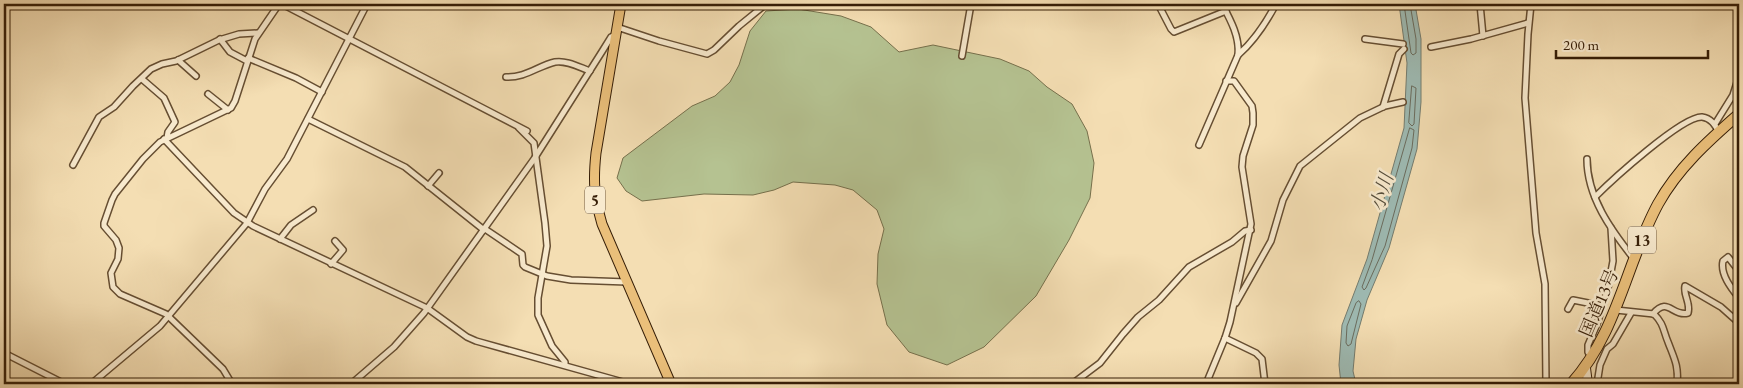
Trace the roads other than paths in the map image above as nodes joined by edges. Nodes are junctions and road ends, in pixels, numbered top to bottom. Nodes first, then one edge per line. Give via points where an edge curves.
1 (280, 4) edge
2 (367, 4) edge
3 (621, 4) edge
4 (766, 4) edge
5 (971, 4) edge
6 (1158, 4) edge
7 (1222, 4) edge
8 (1276, 4) edge
9 (1480, 4) edge
10 (1531, 4) edge
11 (1226, 10) junction
12 (1528, 23) junction
13 (616, 31) junction
14 (258, 34) junction
15 (1483, 36) junction
16 (349, 38) junction
17 (220, 39) junction
18 (1365, 39) dead end
19 (1431, 47) dead end
20 (1238, 54) junction
21 (962, 56) dead end
22 (178, 60) junction
23 (247, 60) junction
24 (590, 70) junction
25 (196, 76) dead end
26 (1739, 76) edge
27 (506, 77) dead end
28 (142, 79) junction
29 (1226, 81) junction
30 (322, 92) junction
31 (208, 94) dead end
32 (1403, 102) dead end
33 (1383, 107) junction
34 (228, 110) junction
35 (1739, 114) edge
36 (308, 119) junction
37 (517, 126) junction
38 (1717, 128) junction
39 (527, 130) dead end
40 (166, 138) junction
41 (1199, 145) dead end
42 (537, 154) junction
43 (1587, 158) dead end
44 (73, 165) dead end
45 (439, 173) dead end
46 (428, 186) junction
47 (1595, 197) junction
48 (313, 210) dead end
49 (247, 223) junction
50 (1611, 228) junction
51 (484, 230) junction
52 (1250, 230) junction
53 (280, 239) junction
54 (335, 241) dead end
55 (1634, 260) junction
56 (331, 264) junction
57 (1739, 271) edge
58 (543, 274) junction
59 (627, 282) junction
60 (1739, 298) edge
61 (1234, 304) junction
62 (1603, 306) junction
63 (427, 308) junction
64 (1568, 309) dead end
65 (1616, 310) junction
66 (1631, 313) junction
67 (1653, 314) junction
68 (168, 316) junction
69 (1739, 323) edge
70 (1225, 338) junction
71 (4, 353) edge
72 (1592, 358) junction
73 (565, 365) junction
74 (1586, 368) junction
75 (606, 377) junction
76 (65, 384) edge
77 (91, 384) edge
78 (232, 384) edge
79 (351, 384) edge
80 (605, 384) edge
81 (630, 384) edge
82 (671, 384) edge
83 (1072, 384) edge
84 (1206, 384) edge
85 (1265, 384) edge
86 (1546, 384) edge
87 (1572, 384) edge
88 (1588, 384) edge
89 (1597, 384) edge
90 (1677, 384) edge

1 - 14 street
1 - 16 street
2 - 16 street
3 - 13 main road, 5
4 - 13 street via 706,54
5 - 21 street
6 - 11 street via 1174,32
7 - 11 street
8 - 20 street
9 - 15 street
10 - 12 street
11 - 20 street via 1239,46
12 - 15 street
12 - 86 street via 1525,98 1536,233 1545,284
13 - 24 street
13 - 59 main road, 5 via 596,153 594,186 602,224
14 - 17 street
14 - 23 street
15 - 19 street
16 - 30 street
16 - 37 street
17 - 22 street
17 - 23 street via 230,52
18 - 33 street via 1403,46
20 - 29 street
22 - 25 street
22 - 28 street via 152,69
23 - 30 street via 296,78
23 - 34 street via 235,101
24 - 27 street via 555,62 514,78
24 - 42 street
26 - 38 street
28 - 40 street via 164,98 175,122
28 - 44 street via 99,117
29 - 41 street
29 - 52 street via 1234,81 1252,106 1253,125 1242,162
30 - 36 street
31 - 34 street
32 - 33 street
33 - 61 street via 1351,124 1303,162 1284,200 1268,248
34 - 40 street
35 - 38 highway, 国道13号 / 13
36 - 46 street via 396,162
36 - 49 street
37 - 39 street
37 - 42 street via 534,143
38 - 47 street via 1701,117 1669,135 1615,176
38 - 55 highway, 国道13号 / 13 via 1674,179 1658,204
40 - 49 street via 234,213
40 - 68 street via 143,159 112,200 104,226 119,248 111,273 113,287 120,294
42 - 51 street
42 - 58 street via 547,246
43 - 47 street
45 - 46 street
46 - 51 street
47 - 50 street
48 - 53 street via 291,225
49 - 53 street
49 - 68 street
50 - 55 street
50 - 62 street via 1613,261
51 - 58 street via 522,254 525,267
51 - 63 street
52 - 61 street
52 - 83 street via 1189,267 1100,362
53 - 56 street
54 - 56 street via 343,250
55 - 65 highway, 国道13号 / 13
56 - 63 street
57 - 60 street via 1728,257 1723,261 1725,275
58 - 59 street via 576,280
58 - 73 street via 538,315 548,339
59 - 82 main road, 5
61 - 70 street
62 - 64 street via 1573,300
62 - 72 street via 1588,345
63 - 73 street via 476,341
63 - 79 street via 396,346
65 - 66 street
65 - 72 highway, 国道13号 / 13
66 - 67 street
66 - 89 street via 1603,357
67 - 69 street via 1661,306 1688,313 1685,286 1721,307
67 - 90 street via 1663,324 1676,358
68 - 77 street via 152,334
68 - 78 street via 223,369
70 - 84 street
70 - 85 street via 1262,359
71 - 76 street
72 - 74 highway, 国道13号 / 13
73 - 75 street
74 - 87 highway, 国道13号 / 13
74 - 88 main road
75 - 80 street
75 - 81 street

